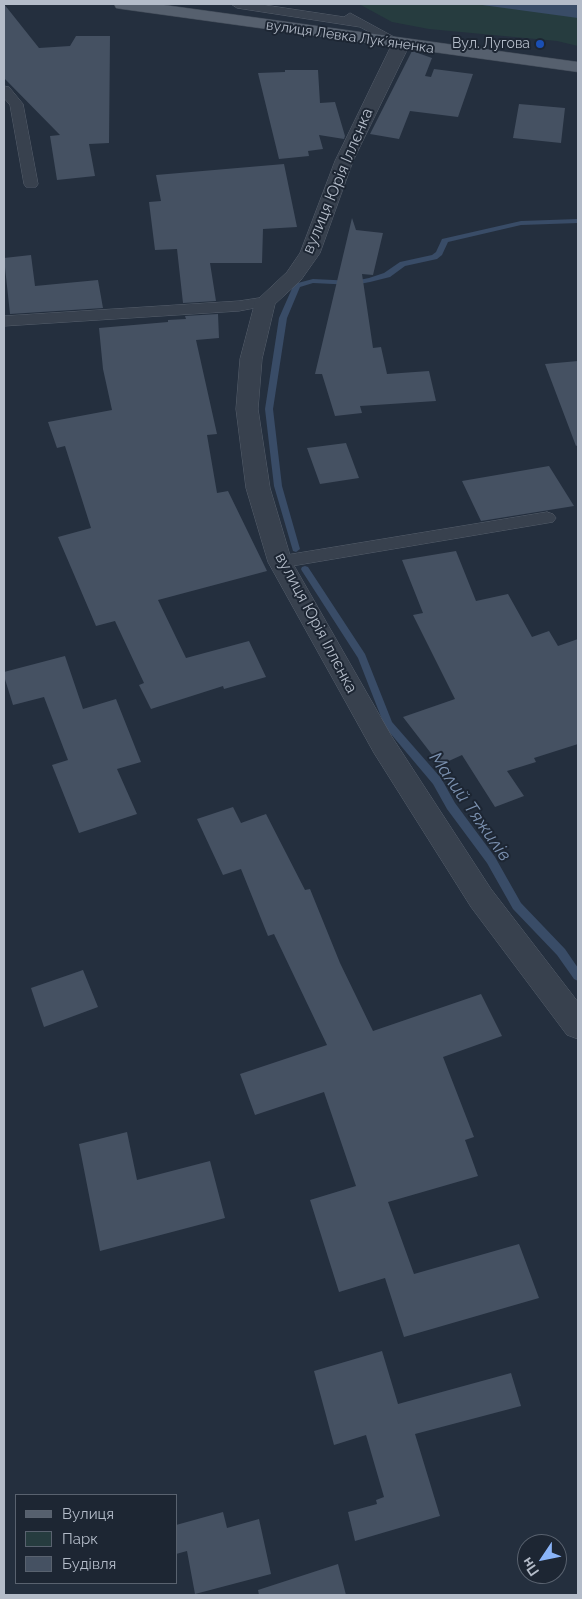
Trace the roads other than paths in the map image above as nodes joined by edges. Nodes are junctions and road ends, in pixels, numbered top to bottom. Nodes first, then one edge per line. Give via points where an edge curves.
1 (122, 4) edge
2 (237, 4) edge
3 (320, 4) edge
4 (149, 5) edge
5 (362, 24) junction
6 (401, 44) junction
7 (578, 67) edge
8 (4, 90) edge
9 (31, 184) dead end
10 (265, 302) junction
11 (4, 322) edge
12 (547, 518) dead end
13 (280, 562) junction
14 (578, 1025) edge

1 - 4 main road, вулиця Левка Лукʼяненка
2 - 5 lane
3 - 5 lane
4 - 6 main road, вулиця Левка Лукʼяненка
5 - 6 lane
6 - 7 main road, вулиця Левка Лукʼяненка
6 - 10 street, вулиця Юрія Іллєнка via 344,161 310,253 294,276
8 - 9 lane via 16,104
10 - 11 lane
10 - 13 street, вулиця Юрія Іллєнка via 251,359 248,409 258,488
12 - 13 lane
13 - 14 street, вулиця Юрія Іллєнка via 429,820 482,898

